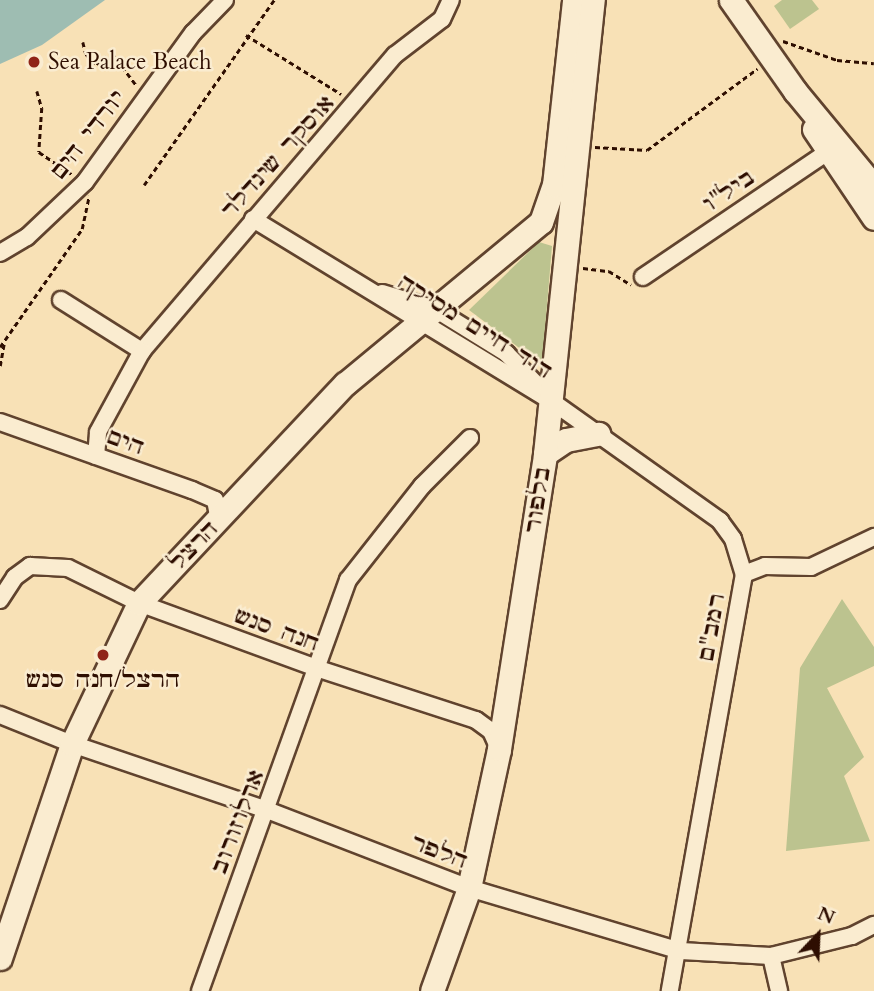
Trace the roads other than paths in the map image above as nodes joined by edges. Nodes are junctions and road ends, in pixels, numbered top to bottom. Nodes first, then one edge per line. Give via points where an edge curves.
1 (225, 0) edge
2 (451, 0) edge
3 (574, 0) edge
4 (593, 0) edge
5 (731, 0) edge
6 (834, 147) junction
7 (871, 200) edge
8 (253, 219) junction
9 (0, 253) edge
10 (643, 277) road end
11 (61, 300) dead end
12 (428, 315) junction
13 (142, 351) junction
14 (550, 400) junction
15 (0, 422) edge
16 (597, 434) junction
17 (470, 438) dead end
18 (545, 454) junction
19 (96, 456) junction
20 (219, 520) junction
21 (874, 537) edge
22 (744, 575) junction
23 (0, 600) edge
24 (139, 603) junction
25 (319, 669) junction
26 (0, 715) edge
27 (72, 744) junction
28 (499, 749) junction
29 (267, 810) junction
30 (469, 888) junction
31 (874, 925) edge
32 (681, 951) junction
33 (771, 956) junction
34 (0, 958) edge
35 (200, 991) edge
36 (432, 991) edge
37 (670, 991) edge
38 (779, 991) edge

1 - 9 street, יורדי הים via 193,33 85,182 27,237
2 - 8 street, אוסקר שינדלר via 442,19 395,55
3 - 12 street, הרצל via 548,208 531,232
4 - 14 street, בלפור
5 - 6 street
6 - 7 street
6 - 10 street, ביל"ו
8 - 12 street, דוד חיים מסיקה via 377,293 399,295
8 - 13 street, אוסקר שינדלר
11 - 13 street
12 - 14 street, דוד חיים מסיקה via 506,354
12 - 20 street, הרצל via 345,384
13 - 19 street, אוסקר שינדלר via 98,432
14 - 16 street, רמב"ם
14 - 18 street, בלפור
15 - 19 street, הים
16 - 18 street via 566,440
16 - 22 street, רמב"ם via 720,521 741,556
17 - 25 street, ארלוזורוב via 422,486 348,580
18 - 28 street, בלפור
19 - 20 street, הים via 215,500
20 - 24 street, הרצל
21 - 22 street via 811,567 765,566
22 - 32 street, רמב"ם
23 - 24 street, חנה סנש via 15,577 30,566 68,568
24 - 25 street, חנה סנש
24 - 27 street, הרצל
25 - 28 street, חנה סנש via 476,720 491,731
25 - 29 street, ארלוזורוב
26 - 27 street, הלפר
27 - 29 street, הלפר
27 - 34 street, הרצל
28 - 30 street, בלפור
29 - 30 street, הלפר
29 - 35 street, ארלוזורוב
30 - 32 street, הלפר
30 - 36 street, בלפור
31 - 33 street, הלפר via 852,936
32 - 33 street, הלפר
32 - 37 street, רמב"ם
33 - 38 street

